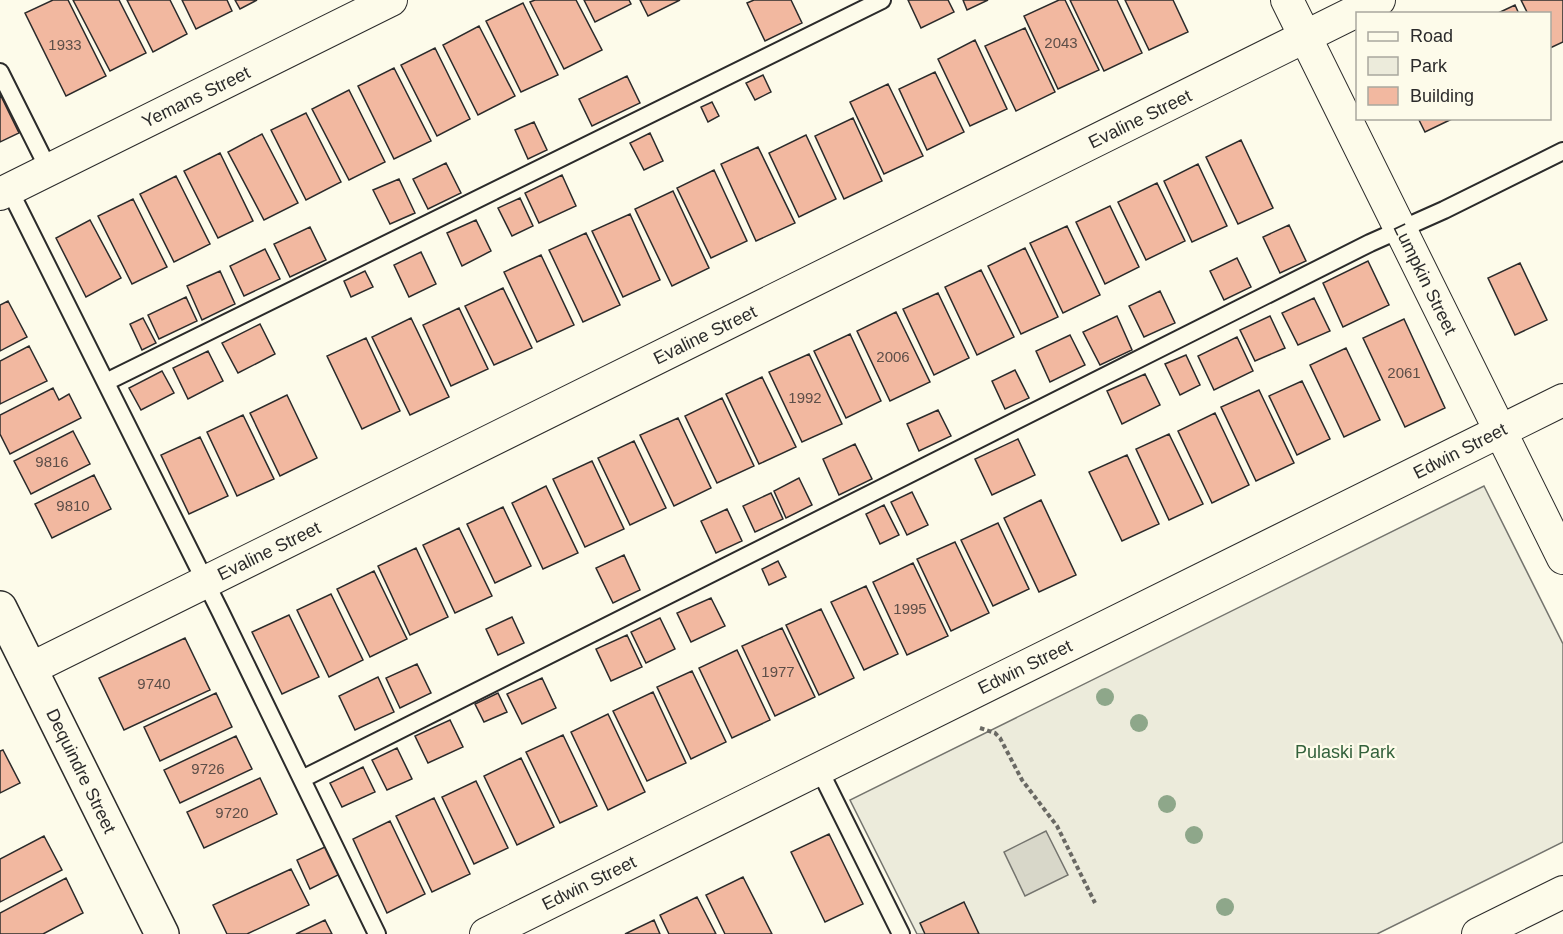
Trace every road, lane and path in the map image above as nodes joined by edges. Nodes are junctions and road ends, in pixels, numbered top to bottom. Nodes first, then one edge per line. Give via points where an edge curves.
1 (391, 0) edge
2 (882, 0) edge
3 (1287, 0) edge
4 (1379, 0) edge
5 (1305, 37) junction
6 (0, 72) edge
7 (1563, 151) edge
8 (49, 170) junction
9 (4, 191) edge
10 (1400, 229) junction
11 (106, 382) junction
12 (1563, 400) edge
13 (1500, 431) junction
14 (1563, 558) edge
15 (206, 582) junction
16 (0, 608) edge
17 (30, 669) junction
18 (979, 728) dead end
19 (819, 769) junction
20 (302, 778) junction
21 (1563, 892) edge
22 (1095, 903) dead end
23 (162, 934) edge
24 (377, 934) edge
25 (486, 934) edge
26 (901, 934) edge
27 (1478, 934) edge

1 - 8 street, Yemans Street
2 - 11 lane
3 - 5 street, Lumpkin Street
4 - 5 street, Evaline Street
5 - 10 street, Lumpkin Street
5 - 15 street, Evaline Street
6 - 8 lane
7 - 10 lane
8 - 9 street, Yemans Street
9 - 11 lane
10 - 13 street, Lumpkin Street
10 - 20 lane
11 - 15 lane
12 - 13 street, Edwin Street
13 - 14 street, Lumpkin Street
13 - 19 street, Edwin Street
15 - 17 street, Evaline Street
15 - 20 lane
16 - 17 street, Dequindre Street
17 - 23 street, Dequindre Street
18 - 22 path via 1000,738 1022,780 1057,826
19 - 25 street, Edwin Street
19 - 26 lane
20 - 24 lane
21 - 27 street

